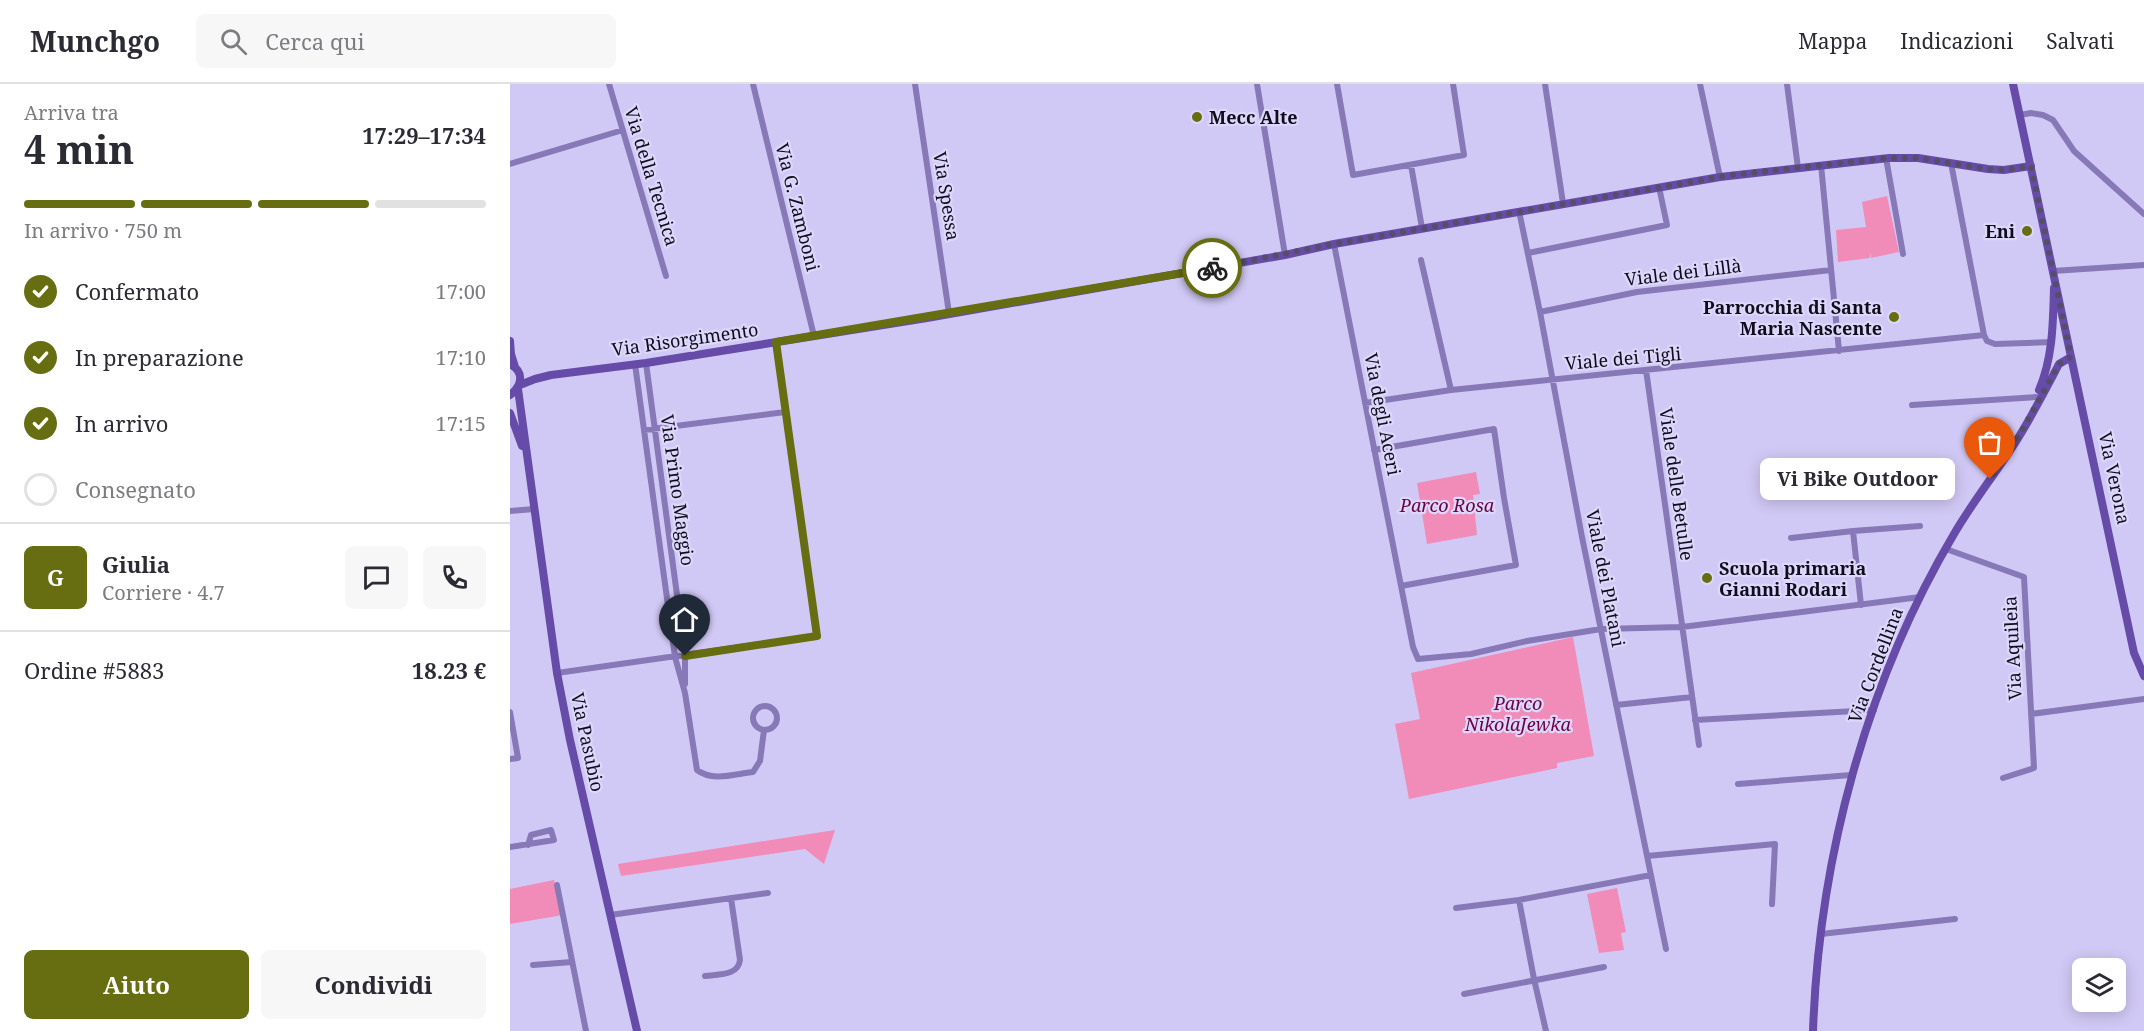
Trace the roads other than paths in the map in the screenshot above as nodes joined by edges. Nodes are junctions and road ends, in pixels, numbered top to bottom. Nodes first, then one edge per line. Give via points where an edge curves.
1 (609, 84) edge
2 (753, 84) edge
3 (915, 84) edge
4 (1257, 84) edge
5 (1337, 84) edge
6 (1453, 84) edge
7 (1545, 84) edge
8 (1701, 84) edge
9 (1787, 84) edge
10 (2013, 84) edge
11 (2020, 115) junction
12 (623, 130) junction
13 (1886, 158) junction
14 (1951, 163) junction
15 (510, 164) edge
16 (1411, 165) junction
17 (1821, 165) junction
18 (2031, 166) junction
19 (1797, 168) junction
20 (1720, 177) junction
21 (1659, 187) junction
22 (1563, 203) junction
23 (1519, 211) junction
24 (2144, 214) edge
25 (1422, 228) junction
26 (1334, 244) junction
27 (1528, 253) junction
28 (1903, 254) dead end
29 (1285, 255) junction
30 (1421, 260) dead end
31 (2144, 264) edge
32 (1831, 270) junction
33 (2054, 273) junction
34 (666, 276) dead end
35 (1540, 312) junction
36 (949, 314) junction
37 (1984, 335) junction
38 (814, 336) junction
39 (510, 341) edge
40 (776, 342) junction
41 (2052, 342) junction
42 (1839, 351) junction
43 (2071, 357) junction
44 (646, 363) junction
45 (635, 364) junction
46 (515, 368) edge
47 (1647, 370) junction
48 (551, 375) junction
49 (1551, 380) junction
50 (516, 390) edge
51 (1451, 390) junction
52 (2037, 397) junction
53 (1365, 403) junction
54 (1912, 405) dead end
55 (785, 412) junction
56 (510, 413) edge
57 (655, 429) junction
58 (644, 430) junction
59 (2021, 433) junction
60 (1374, 450) junction
61 (527, 457) junction
62 (534, 509) junction
63 (510, 512) edge
64 (1920, 526) dead end
65 (1854, 531) junction
66 (1791, 538) dead end
67 (1946, 549) junction
68 (673, 564) junction
69 (663, 565) junction
70 (1401, 586) junction
71 (1920, 597) junction
72 (1861, 604) junction
73 (1682, 627) junction
74 (1601, 629) junction
75 (685, 656) junction
76 (675, 657) junction
77 (557, 673) junction
78 (2144, 676) edge
79 (685, 693) junction
80 (1692, 697) junction
81 (2144, 699) edge
82 (1616, 705) junction
83 (1874, 710) junction
84 (510, 712) edge
85 (2031, 714) junction
86 (1695, 720) junction
87 (764, 730) junction
88 (512, 736) edge
89 (1699, 745) dead end
90 (510, 759) edge
91 (1851, 775) junction
92 (2003, 778) dead end
93 (1738, 784) dead end
94 (528, 845) dead end
95 (510, 847) edge
96 (1647, 856) junction
97 (1651, 875) junction
98 (557, 885) dead end
99 (768, 893) dead end
100 (731, 898) junction
101 (1519, 900) junction
102 (1772, 904) dead end
103 (1456, 908) dead end
104 (610, 915) junction
105 (1955, 920) dead end
106 (1821, 934) junction
107 (1666, 949) dead end
108 (572, 962) junction
109 (533, 965) dead end
110 (1604, 967) dead end
111 (705, 976) dead end
112 (1534, 982) junction
113 (1464, 994) dead end
114 (586, 1031) edge
115 (637, 1031) edge
116 (1546, 1031) edge
117 (1813, 1031) edge

1 - 12 street, Via della Tecnica
2 - 38 street, Via G. Zamboni
3 - 36 street, Via Spessa
4 - 29 street
5 - 16 street via 1353,175
6 - 16 street via 1464,155
7 - 22 street
8 - 20 street
9 - 19 street
10 - 11 street
11 - 18 street
11 - 24 street via 2031,113 2053,120 2074,151
12 - 15 street
12 - 34 street, Via della Tecnica
13 - 14 street, Via Risorgimento
13 - 17 street, Via Risorgimento
13 - 28 street
14 - 18 street, Via Risorgimento via 2004,170
14 - 37 street
16 - 25 street
17 - 19 street, Via Risorgimento
17 - 32 street
18 - 33 street
19 - 20 street, Via Risorgimento
20 - 21 street, Via Risorgimento
21 - 22 street, Via Risorgimento
21 - 27 street via 1667,225
22 - 23 street, Via Risorgimento
23 - 25 street, Via Risorgimento
23 - 27 street, Viale dei Platani
25 - 26 street, Via Risorgimento
26 - 29 street, Via Risorgimento
26 - 53 street, Via degli Aceri
27 - 35 street, Viale dei Platani
29 - 36 street, Via Risorgimento
30 - 51 street
31 - 33 street
32 - 35 street, Viale dei Lillà via 1637,292
32 - 42 street
33 - 41 street, Via Cordellina
33 - 43 street, Via Verona
35 - 49 street, Viale dei Platani
36 - 38 street, Via Risorgimento
37 - 41 street, Viale dei Tigli via 1995,344
37 - 42 street, Viale dei Tigli
38 - 40 street, Via Risorgimento
39 - 46 street
40 - 44 street, Via Risorgimento
40 - 55 street
41 - 52 street, Via Cordellina
42 - 47 street, Viale dei Tigli
43 - 59 street, Via Cordellina via 2059,364
43 - 78 street, Via Verona via 2134,653
44 - 45 street, Via Risorgimento
44 - 57 street, Via Primo Maggio
45 - 48 street, Via Risorgimento
45 - 58 street, Via Primo Maggio
46 - 48 street via 529,374
46 - 50 street via 521,378
47 - 49 street, Viale dei Tigli
47 - 73 street, Viale delle Betulle
48 - 50 street
49 - 51 street, Viale dei Tigli
49 - 74 street, Viale dei Platani
50 - 61 street, Via Pasubio
51 - 53 street, Viale dei Tigli
52 - 54 street
52 - 59 street, Via Cordellina
53 - 60 street, Via degli Aceri
55 - 57 street
55 - 75 street via 817,636
56 - 61 street, Via Pasubio
57 - 58 street
57 - 68 street, Via Primo Maggio
58 - 69 street, Via Primo Maggio
59 - 67 street, Via Cordellina
60 - 70 street, Via degli Aceri
60 - 70 street via 1494,429 1516,565
61 - 62 street, Via Pasubio
62 - 63 street
62 - 77 street, Via Pasubio
64 - 65 street
65 - 66 street
65 - 72 street
67 - 71 street, Via Cordellina
67 - 85 street, Via Aquileia via 2024,577
68 - 69 street
68 - 75 street, Via Primo Maggio
69 - 76 street, Via Primo Maggio
70 - 74 street, Via degli Aceri via 1418,659 1471,654
71 - 72 street
71 - 83 street, Via Cordellina
72 - 73 street
73 - 74 street
73 - 80 street, Viale delle Betulle
74 - 82 street, Viale dei Platani
75 - 76 street
75 - 79 street, Via Primo Maggio
76 - 77 street
76 - 79 street, Via Primo Maggio
77 - 104 street, Via Pasubio
79 - 87 street, Via Primo Maggio via 697,770 705,776 753,772 760,761
80 - 82 street
80 - 86 street, Viale delle Betulle
81 - 85 street
82 - 96 street, Viale dei Platani
83 - 86 street
83 - 91 street, Via Cordellina
84 - 88 street
85 - 92 street, Via Aquileia via 2034,768
86 - 89 street, Viale delle Betulle
87 - 87 street, Via Primo Maggio via 774,726 777,715 772,707 764,705 753,716 755,725
88 - 90 street via 518,758
91 - 93 street
91 - 106 street, Via Cordellina
94 - 95 street
96 - 97 street, Viale dei Platani
96 - 102 street via 1775,844
97 - 101 street
97 - 107 street, Viale dei Platani
98 - 108 street
99 - 100 street
100 - 104 street
100 - 111 street via 739,967
101 - 103 street
101 - 112 street
104 - 115 street, Via Pasubio
105 - 106 street
106 - 117 street, Via Cordellina
108 - 109 street
108 - 114 street
110 - 112 street
112 - 113 street
112 - 116 street

